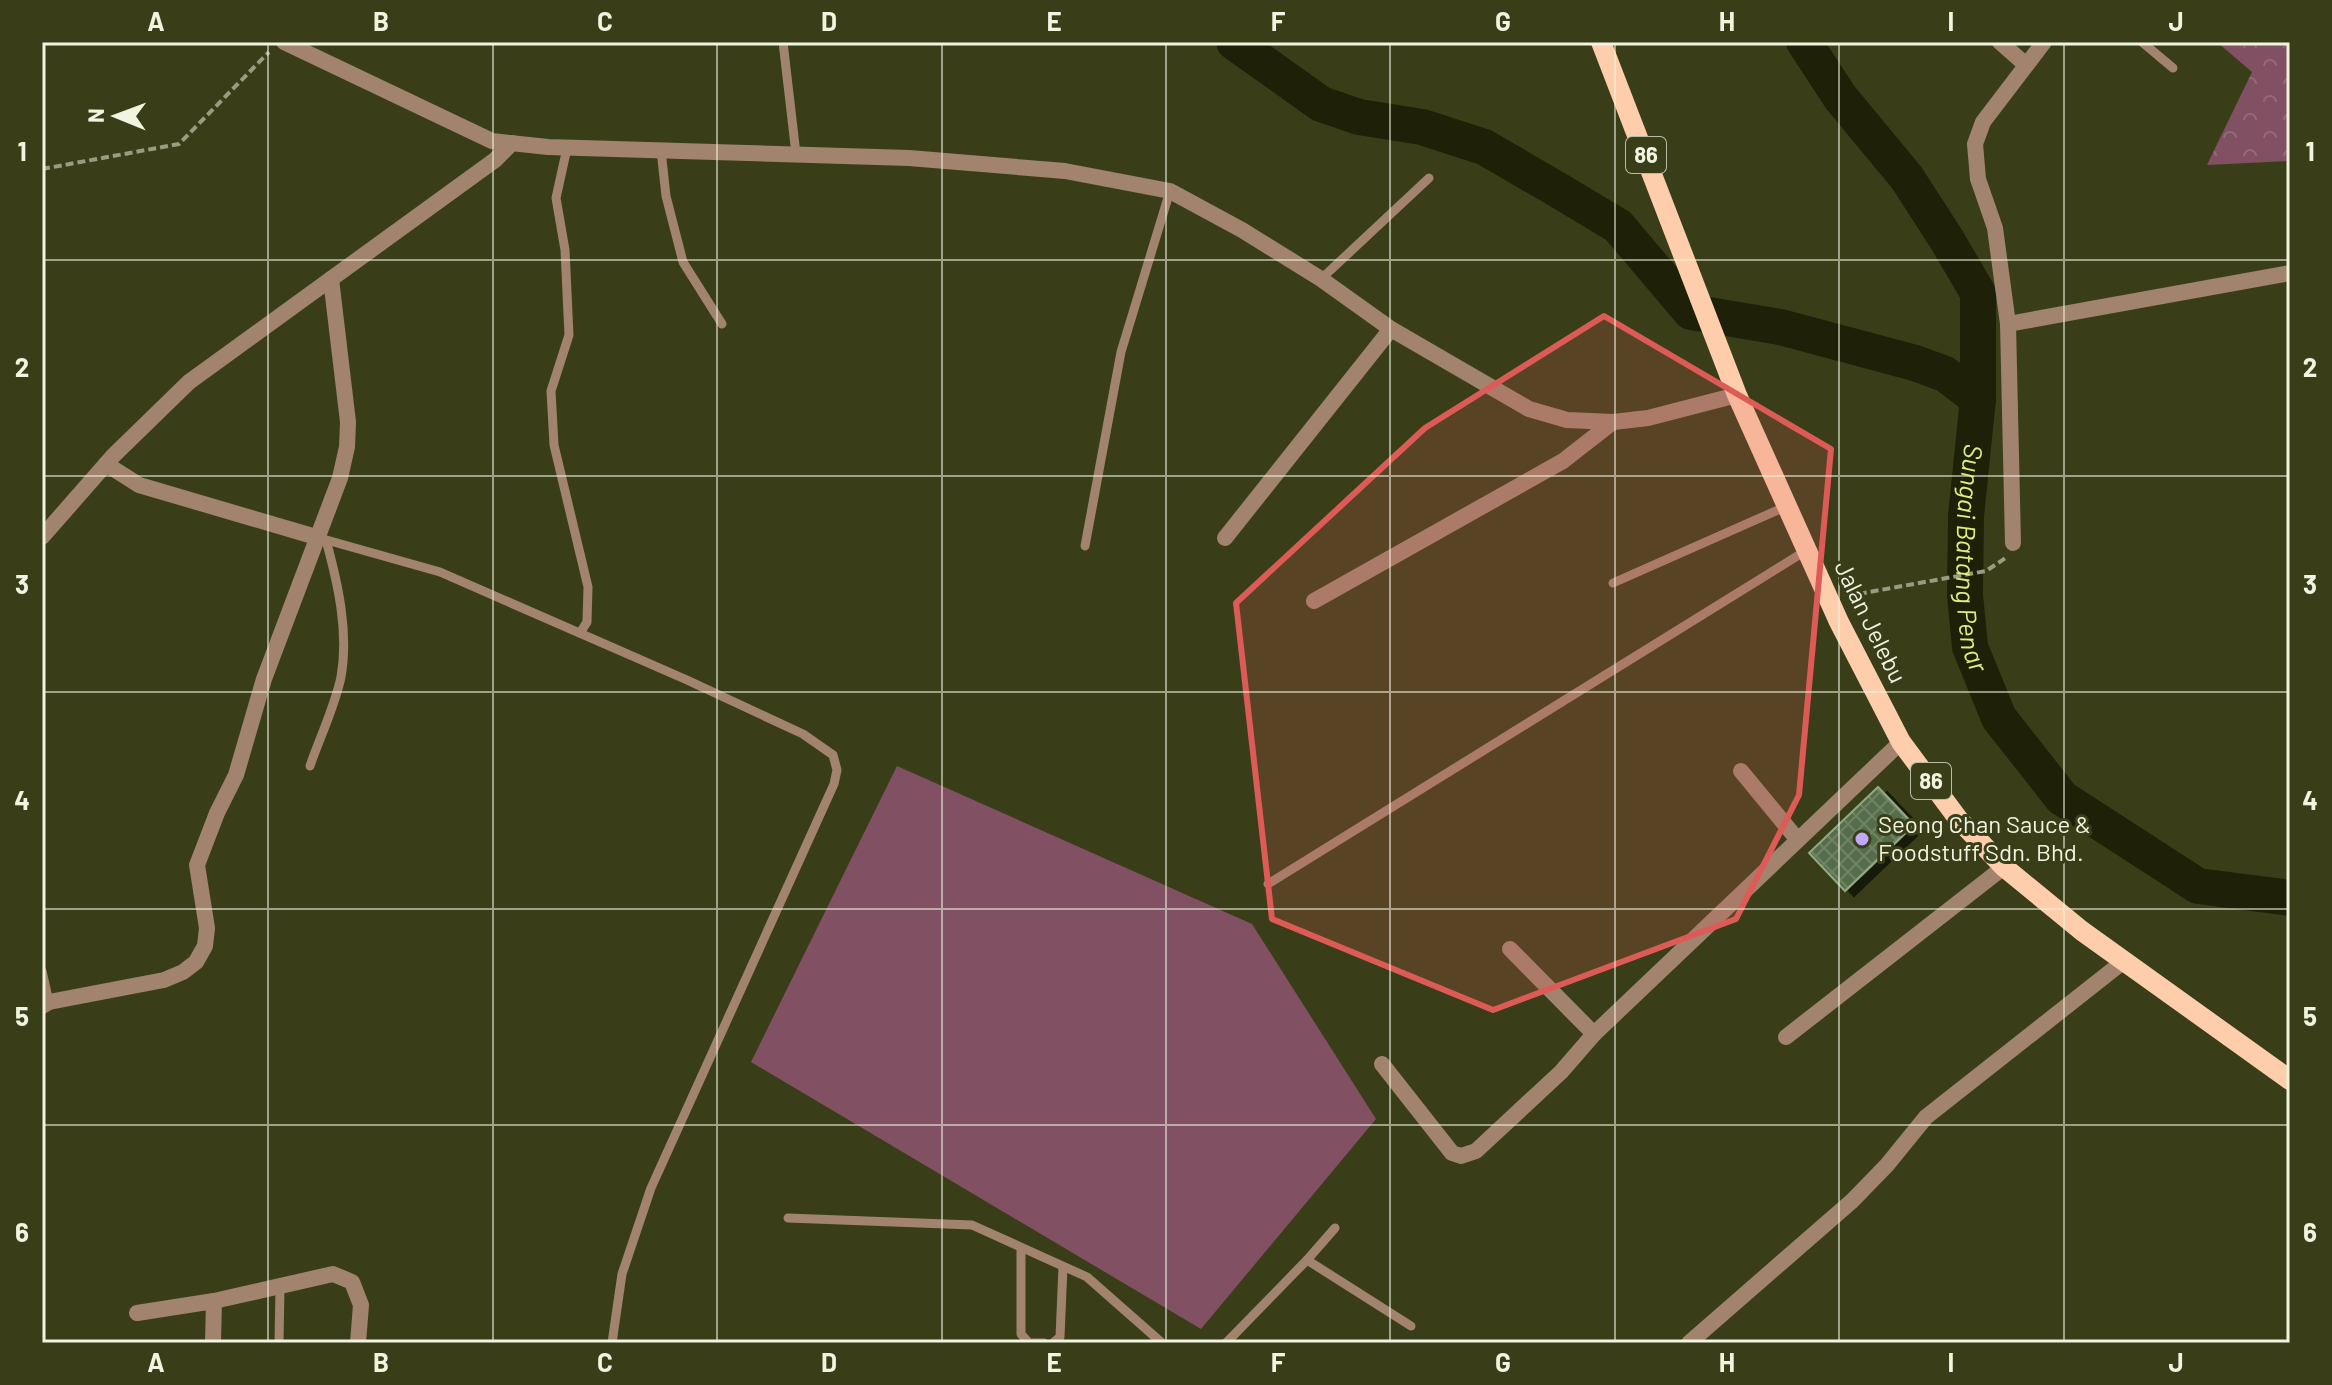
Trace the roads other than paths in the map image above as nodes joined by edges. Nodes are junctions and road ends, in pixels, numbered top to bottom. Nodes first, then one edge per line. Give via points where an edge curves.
1 (282, 42) edge
2 (783, 42) edge
3 (1601, 42) edge
4 (2000, 42) edge
5 (2044, 42) edge
6 (2142, 42) edge
7 (2026, 65) junction
8 (2173, 68) dead end
9 (512, 143) junction
10 (567, 148) junction
11 (661, 150) junction
12 (796, 154) junction
13 (1429, 178) dead end
14 (1170, 191) junction
15 (2290, 273) edge
16 (331, 279) junction
17 (1321, 279) junction
18 (722, 324) dead end
19 (2008, 324) junction
20 (1391, 329) junction
21 (1737, 395) junction
22 (1613, 422) junction
23 (106, 464) junction
24 (1787, 506) junction
25 (42, 537) edge
26 (1225, 538) dead end
27 (321, 539) junction
28 (2013, 543) dead end
29 (1085, 546) dead end
30 (1807, 550) junction
31 (1613, 583) dead end
32 (1314, 601) dead end
33 (580, 633) junction
34 (1901, 742) junction
35 (310, 766) dead end
36 (1741, 771) dead end
37 (1797, 839) junction
38 (2004, 867) junction
39 (1268, 884) dead end
40 (1510, 949) dead end
41 (2124, 961) junction
42 (42, 971) edge
43 (45, 995) edge
44 (1594, 1034) junction
45 (1786, 1037) dead end
46 (1382, 1064) dead end
47 (2290, 1080) edge
48 (788, 1218) dead end
49 (1335, 1228) dead end
50 (1021, 1248) junction
51 (1307, 1260) junction
52 (1063, 1267) junction
53 (280, 1287) junction
54 (214, 1301) junction
55 (137, 1313) dead end
56 (1411, 1326) dead end
57 (213, 1343) edge
58 (279, 1343) edge
59 (358, 1343) edge
60 (612, 1343) edge
61 (1044, 1343) edge
62 (1053, 1343) edge
63 (1162, 1343) edge
64 (1226, 1343) edge
65 (1689, 1343) edge

1 - 9 street via 492,141
2 - 12 lane
3 - 21 main road, Jalan Jelebu / 86
4 - 7 street
5 - 7 street
6 - 8 lane
7 - 19 street via 1983,122 1975,144 1978,179 1995,228
9 - 10 street
9 - 16 street
10 - 11 street
10 - 33 lane via 556,198 565,250 569,335 551,391 554,445 588,587 587,622
11 - 12 street
11 - 18 lane via 683,262
12 - 14 street via 1065,171
13 - 17 lane
14 - 17 street
14 - 29 lane via 1121,352
15 - 19 street
16 - 23 street via 189,382
16 - 27 street via 348,422 340,478
17 - 20 street
19 - 28 street
20 - 22 street via 1529,409 1567,420
20 - 26 street
21 - 22 street
21 - 24 main road, Jalan Jelebu / 86
22 - 32 street via 1563,461
23 - 25 street
23 - 27 street via 139,485
24 - 30 main road, Jalan Jelebu / 86
24 - 31 lane
27 - 33 lane via 440,572
27 - 35 lane via 335,571 344,636 341,678
27 - 43 street via 264,679 236,775 197,865 207,928 196,962 164,980
30 - 34 main road, Jalan Jelebu / 86
30 - 39 lane
33 - 60 lane via 803,734 833,755 837,770 651,1188 622,1274
34 - 37 street
34 - 38 main road, Jalan Jelebu / 86 via 1959,820
36 - 37 street
37 - 44 street
38 - 41 main road, Jalan Jelebu / 86
38 - 45 street
40 - 44 street
41 - 47 main road, Jalan Jelebu / 86
41 - 65 street via 1926,1117 1852,1201
42 - 43 lane
44 - 46 street via 1476,1151 1461,1156 1452,1153
48 - 50 lane via 972,1225
49 - 51 lane
50 - 52 lane
50 - 61 lane via 1021,1334 1029,1343
51 - 56 lane
51 - 64 lane
52 - 62 lane via 1060,1337
52 - 63 lane via 1087,1277
53 - 54 street
53 - 58 lane
53 - 59 street via 333,1274 352,1282 361,1305
54 - 55 street
54 - 57 street

